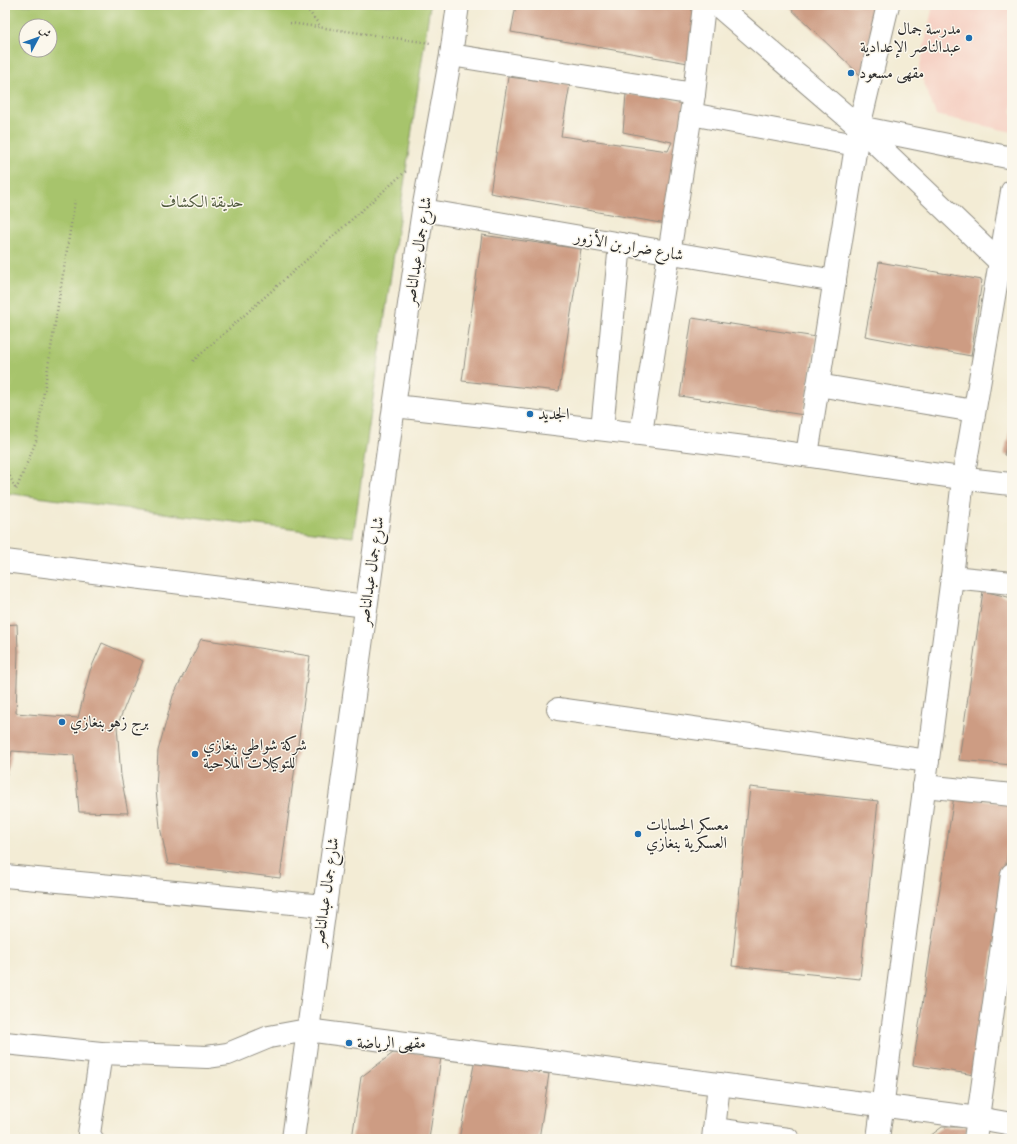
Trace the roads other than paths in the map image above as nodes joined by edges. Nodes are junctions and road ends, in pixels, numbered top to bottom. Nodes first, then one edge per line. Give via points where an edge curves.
1 (458, 5) edge
2 (704, 5) edge
3 (888, 5) edge
4 (725, 8) edge
5 (452, 51) junction
6 (692, 104) junction
7 (858, 136) junction
8 (1012, 158) edge
9 (1012, 191) edge
10 (423, 210) junction
11 (620, 244) junction
12 (669, 252) junction
13 (1000, 262) junction
14 (835, 281) junction
15 (818, 385) junction
16 (394, 406) junction
17 (974, 411) junction
18 (602, 429) junction
19 (641, 433) junction
20 (807, 455) junction
21 (962, 479) junction
22 (1012, 484) edge
23 (5, 561) edge
24 (952, 577) junction
25 (1012, 583) edge
26 (366, 606) junction
27 (558, 709) dead end
28 (928, 761) junction
29 (924, 786) junction
30 (1012, 795) edge
31 (1012, 874) edge
32 (5, 876) edge
33 (324, 906) junction
34 (307, 1030) junction
35 (5, 1043) edge
36 (101, 1053) junction
37 (719, 1084) junction
38 (883, 1106) junction
39 (1012, 1124) edge
40 (977, 1129) edge
41 (714, 1134) edge
42 (92, 1139) edge
43 (293, 1139) edge
44 (788, 1139) edge
45 (878, 1139) edge

1 - 5 street, شارع جمال عبدالناصر
2 - 6 street
3 - 7 street
4 - 7 street
5 - 6 street
5 - 10 street, شارع جمال عبدالناصر
6 - 7 street
6 - 12 street
7 - 8 street
7 - 13 street
7 - 14 street
9 - 13 street
10 - 11 street, شارع ضرار بن الأزور
10 - 16 street, شارع جمال عبدالناصر
11 - 12 street, شارع ضرار بن الأزور
11 - 18 street
12 - 14 street, شارع ضرار بن الأزور
12 - 19 street
13 - 17 street
14 - 15 street
15 - 17 street
15 - 20 street
16 - 18 street
16 - 26 street, شارع جمال عبدالناصر
17 - 21 street
18 - 19 street
19 - 20 street
20 - 21 street
21 - 22 street
21 - 24 street
23 - 26 street
24 - 25 street
24 - 28 street
26 - 33 street, شارع جمال عبدالناصر
27 - 28 street
28 - 29 street
29 - 30 street
29 - 38 street
31 - 40 street
32 - 33 street
33 - 34 street, شارع جمال عبدالناصر
34 - 36 street via 269,1037 228,1054 207,1057
34 - 37 street
34 - 43 street, شارع جمال عبدالناصر
35 - 36 street
36 - 42 street via 89,1134
37 - 38 street
37 - 41 street
38 - 40 street
38 - 45 street
39 - 40 street
41 - 44 street

